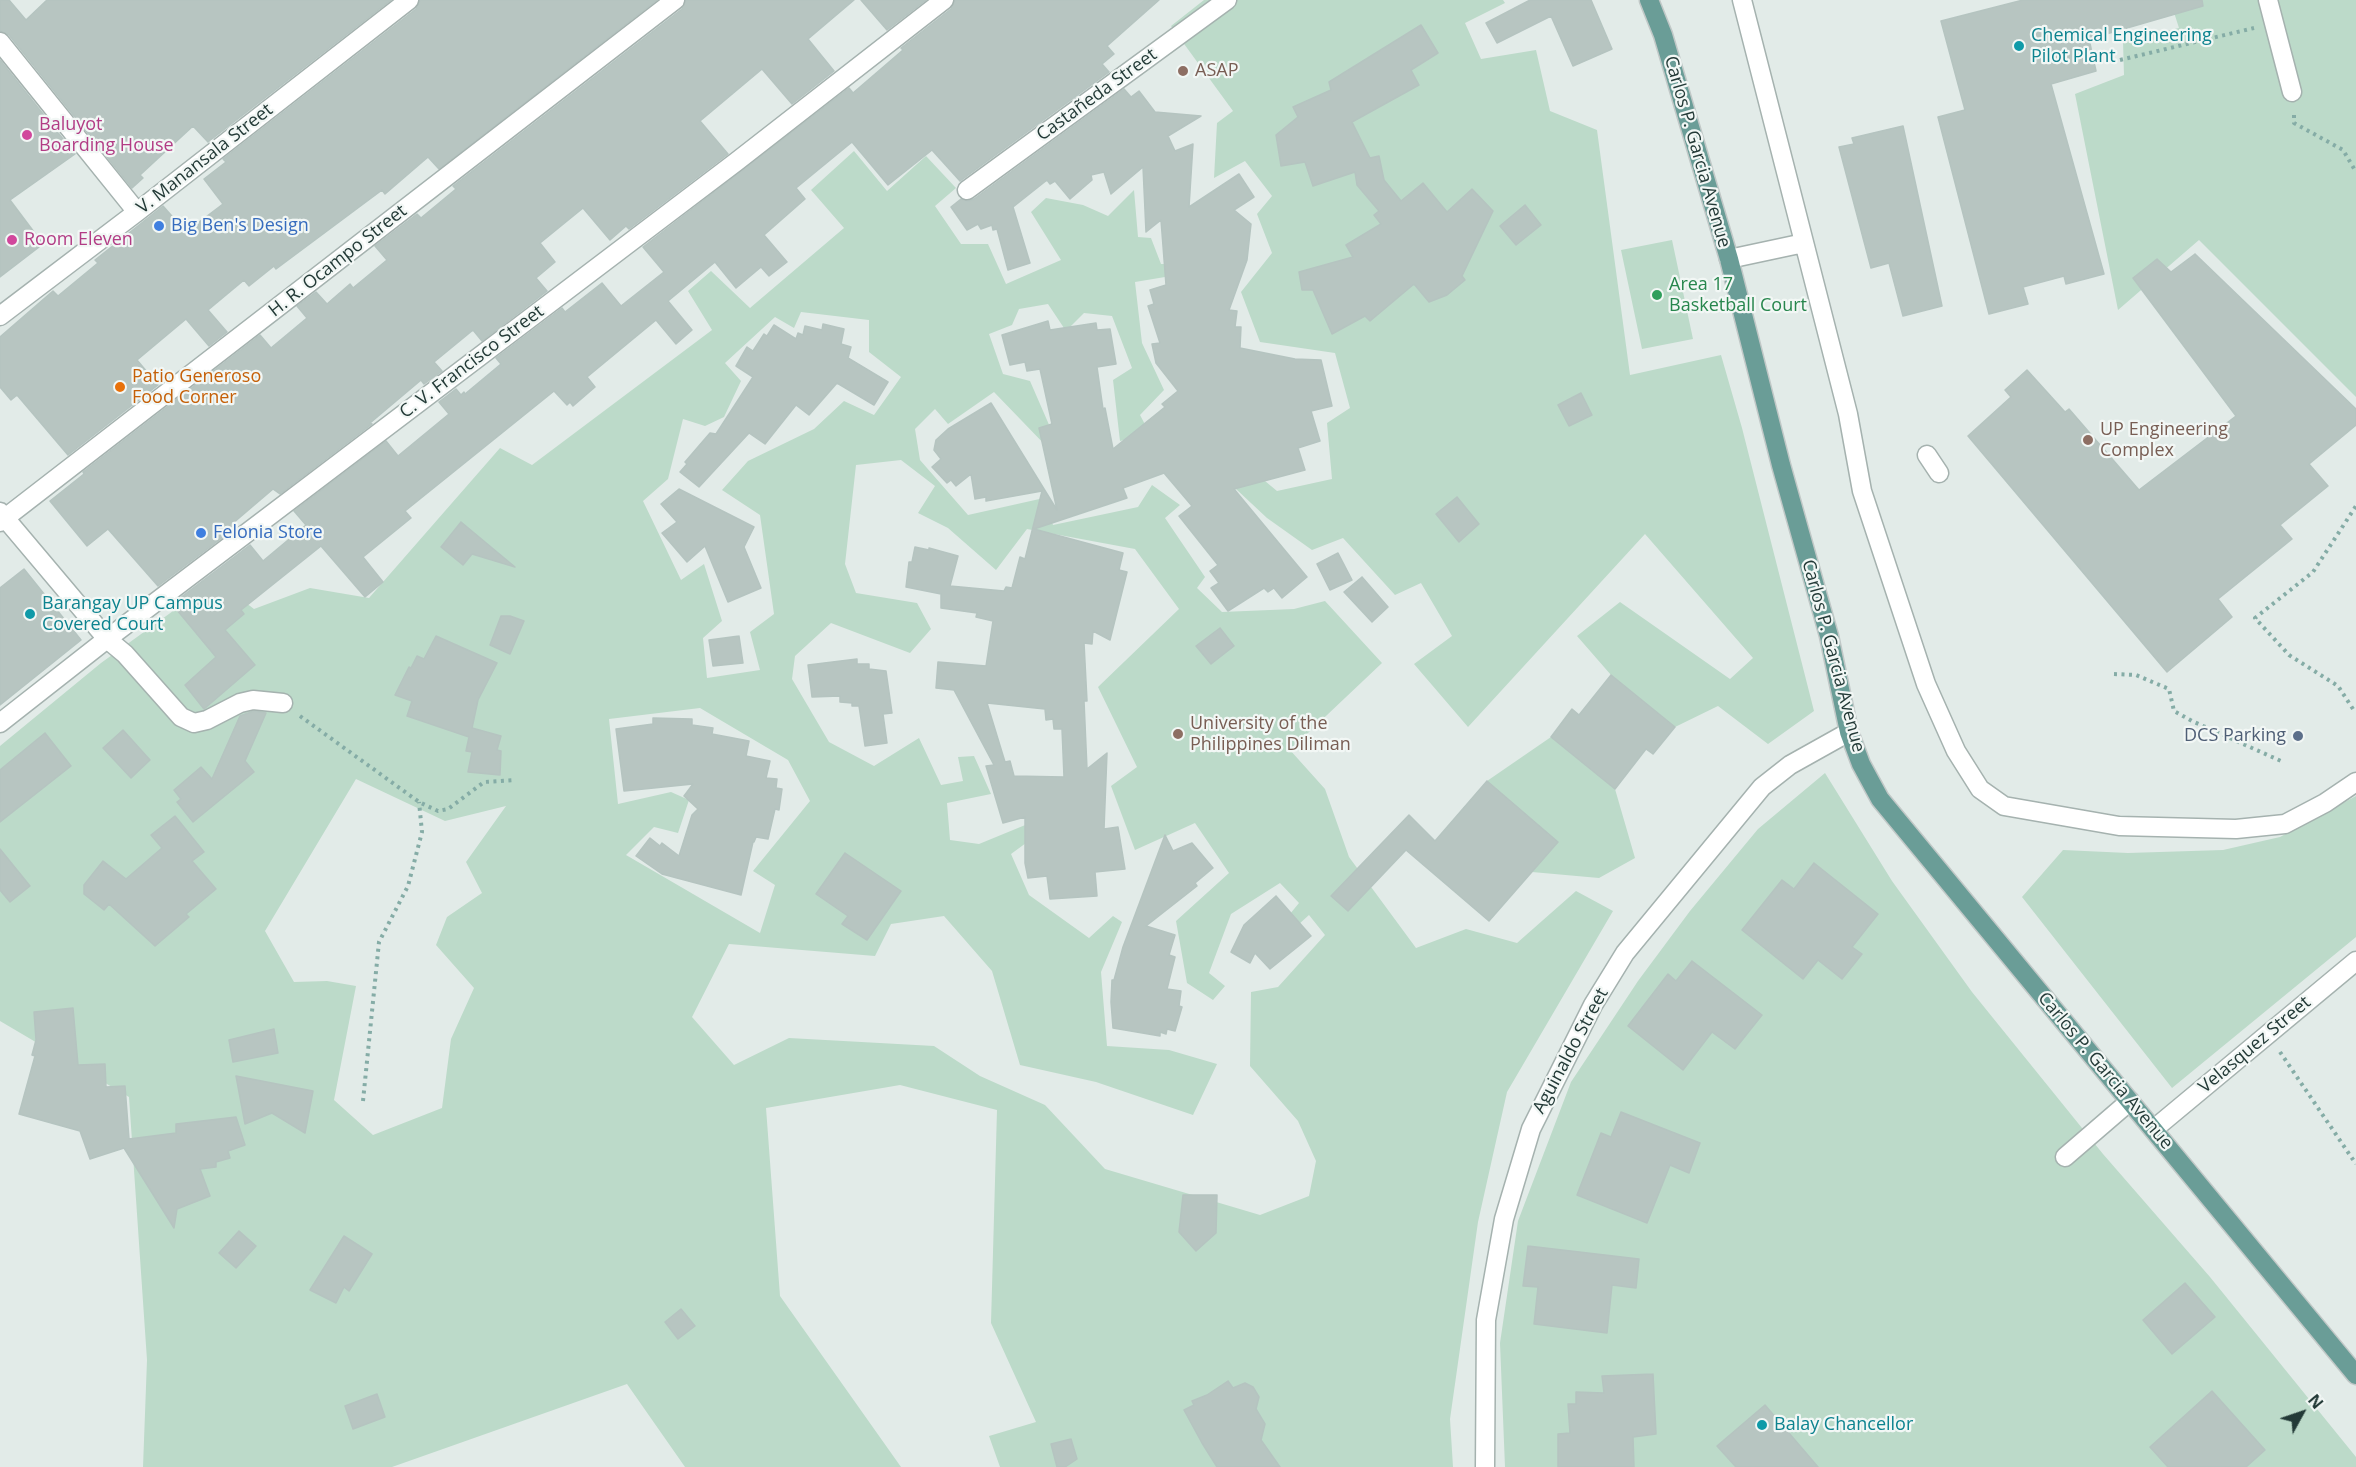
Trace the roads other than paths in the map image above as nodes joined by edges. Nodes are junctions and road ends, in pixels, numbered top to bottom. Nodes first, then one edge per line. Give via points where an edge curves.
1 (409, 0) edge
2 (675, 0) edge
3 (944, 0) edge
4 (1227, 0) edge
5 (1649, 0) edge
6 (1742, 0) edge
7 (2268, 0) edge
8 (0, 42) edge
9 (2292, 92) road end
10 (967, 190) dead end
11 (137, 212) junction
12 (1804, 243) junction
13 (1729, 259) junction
14 (0, 315) edge
15 (1927, 455) dead end
16 (1938, 473) dead end
17 (2, 517) edge
18 (106, 639) junction
19 (283, 703) road end
20 (0, 723) edge
21 (1849, 732) junction
22 (2356, 782) edge
23 (2356, 961) edge
24 (2130, 1101) junction
25 (2154, 1129) junction
26 (2065, 1157) dead end
27 (2356, 1375) edge
28 (1485, 1467) edge

1 - 11 street, V. Manansala Street
2 - 17 street, H. R. Ocampo Street
3 - 18 street, C. V. Francisco Street
4 - 10 street, Castañeda Street
5 - 13 main road, Carlos P. Garcia Avenue via 1663,35
6 - 12 street
7 - 9 street
8 - 11 street
11 - 14 street, V. Manansala Street
12 - 13 street
12 - 22 street via 1848,414 1862,491 1926,684 1956,751 1980,789 2004,806 2119,826 2236,829 2285,824
13 - 21 main road, Carlos P. Garcia Avenue via 1828,636
15 - 16 street
17 - 18 street
18 - 19 street via 125,654 181,717 194,723 240,702
18 - 20 street, C. V. Francisco Street
21 - 24 main road, Carlos P. Garcia Avenue via 1880,799
21 - 28 street, Aguinaldo Street via 1790,765 1762,787 1625,954 1593,1005 1531,1129 1504,1219 1486,1320
23 - 25 street, Velasquez Street
24 - 25 main road, Carlos P. Garcia Avenue
24 - 26 street
25 - 27 main road, Carlos P. Garcia Avenue

